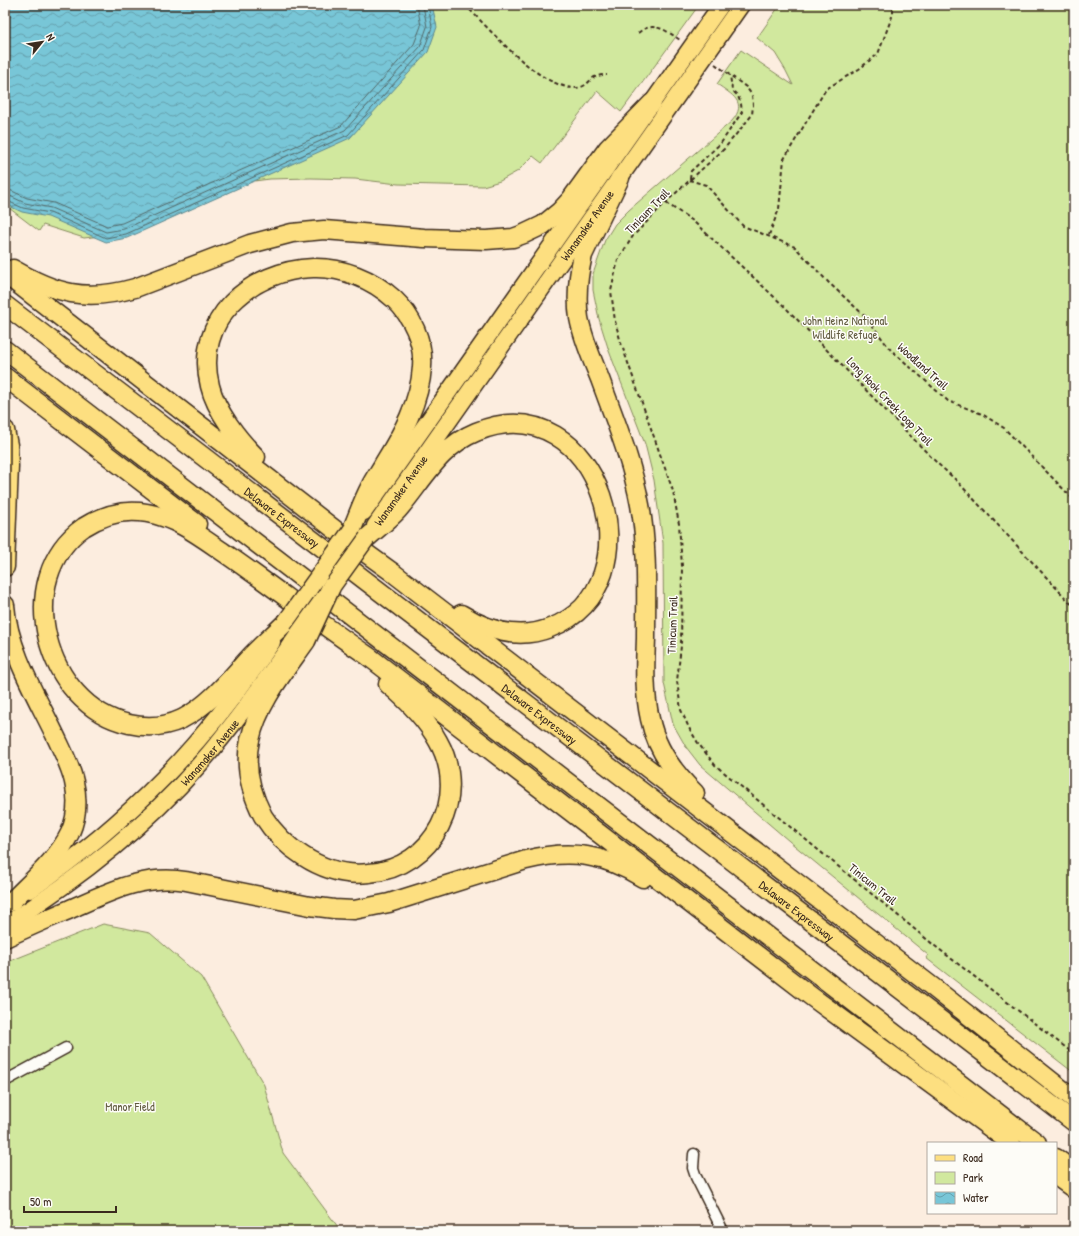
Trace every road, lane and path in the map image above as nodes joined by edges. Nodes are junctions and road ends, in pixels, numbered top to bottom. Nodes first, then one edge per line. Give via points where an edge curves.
1 (465, 5) edge
2 (721, 5) edge
3 (741, 5) edge
4 (893, 5) edge
5 (638, 33) dead end
6 (690, 48) junction
7 (607, 75) dead end
8 (652, 103) junction
9 (620, 178) junction
10 (689, 180) junction
11 (666, 202) junction
12 (768, 235) junction
13 (5, 264) edge
14 (5, 274) edge
15 (5, 305) edge
16 (5, 350) edge
17 (5, 377) edge
18 (5, 430) edge
19 (1074, 500) edge
20 (302, 503) junction
21 (359, 533) junction
22 (5, 567) edge
23 (392, 572) junction
24 (257, 575) junction
25 (331, 587) joint
26 (5, 605) edge
27 (1074, 607) edge
28 (296, 633) junction
29 (337, 635) junction
30 (761, 855) junction
31 (8, 904) edge
32 (701, 911) junction
33 (5, 925) edge
34 (5, 938) edge
35 (66, 1048) dead end
36 (1074, 1054) edge
37 (5, 1081) edge
38 (1074, 1099) edge
39 (1074, 1122) edge
40 (1010, 1142) edge
41 (1036, 1142) edge
42 (694, 1154) dead end
43 (1057, 1159) edge
44 (1074, 1172) edge
45 (1057, 1177) edge
46 (1074, 1189) edge
47 (723, 1231) edge

1 - 7 path via 517,59 552,82 574,88 585,86 596,76
2 - 6 main road, Wanamaker Avenue
3 - 9 main road, Wanamaker Avenue
4 - 12 path via 893,14 878,54 826,89 784,159 779,209
5 - 6 path via 644,28 655,27 665,30
6 - 8 main road, Wanamaker Avenue
8 - 13 highway via 608,148 559,212 542,225 513,238 450,239 324,230 292,232 255,242 135,288 98,295 74,294 50,288
8 - 21 main road, Wanamaker Avenue
9 - 21 main road, Wanamaker Avenue
9 - 30 highway via 583,255 578,304 584,336 629,458 640,504 646,547 645,683 650,721 665,755 680,777 738,829
10 - 10 path, Tinicum Trail via 691,171 721,143 742,112 738,96 732,90 730,75 752,95 752,115 724,149
10 - 11 path, Tinicum Trail
10 - 12 path, Woodland Trail via 706,185 743,226
11 - 27 path, Long Hook Creek Loop Trail via 693,221 784,306 956,480
11 - 36 path, Tinicum Trail via 633,236 618,260 611,291 615,321 673,491 679,524 682,566 681,646 677,681 681,710 689,728 715,765 929,941
12 - 19 path, Woodland Trail via 795,247 829,283 868,318 889,348 948,401 982,414 1004,428
14 - 20 highway
15 - 39 highway, Delaware Expressway
16 - 41 highway
17 - 24 highway via 210,534
18 - 22 highway via 9,456
20 - 21 highway via 251,452 229,424 210,387 207,356 212,334 221,315 234,300 250,288 279,273 327,268 352,274 376,284 387,293 412,321 421,353 421,376 417,398 397,441 370,486
20 - 23 highway
21 - 23 highway via 398,510 428,470 459,441 476,432 502,425 535,426 558,438 579,456 600,490 608,527 602,575 593,593 581,608 551,628 525,634 496,630 464,616
21 - 25 main road, Wanamaker Avenue, bridge
21 - 28 main road, Wanamaker Avenue, bridge
23 - 30 highway
24 - 28 highway via 190,530 168,519 138,512 122,512 104,517 75,534 54,564 44,606 49,647 66,681 92,707 124,723 156,726 180,719 202,706 226,685 248,659
24 - 29 highway
25 - 28 highway, bridge
26 - 31 highway via 17,654 62,750 76,793 73,824 61,849
28 - 29 highway via 253,729 248,759 252,791 271,827 284,842 300,854 337,871 355,874 375,873 409,860 426,846 436,833 449,803 450,770 438,741 421,718
28 - 31 main road, Wanamaker Avenue via 229,703 170,772 120,821 87,849
28 - 33 main road, Wanamaker Avenue via 227,732 167,799 97,861
29 - 32 highway
30 - 38 highway
32 - 34 highway via 613,862 581,855 559,854 526,860 389,903 354,910 310,906 175,879 146,881 114,890
32 - 40 highway via 868,1039
35 - 37 street
42 - 47 street via 693,1168 696,1177
43 - 44 highway
45 - 46 highway

